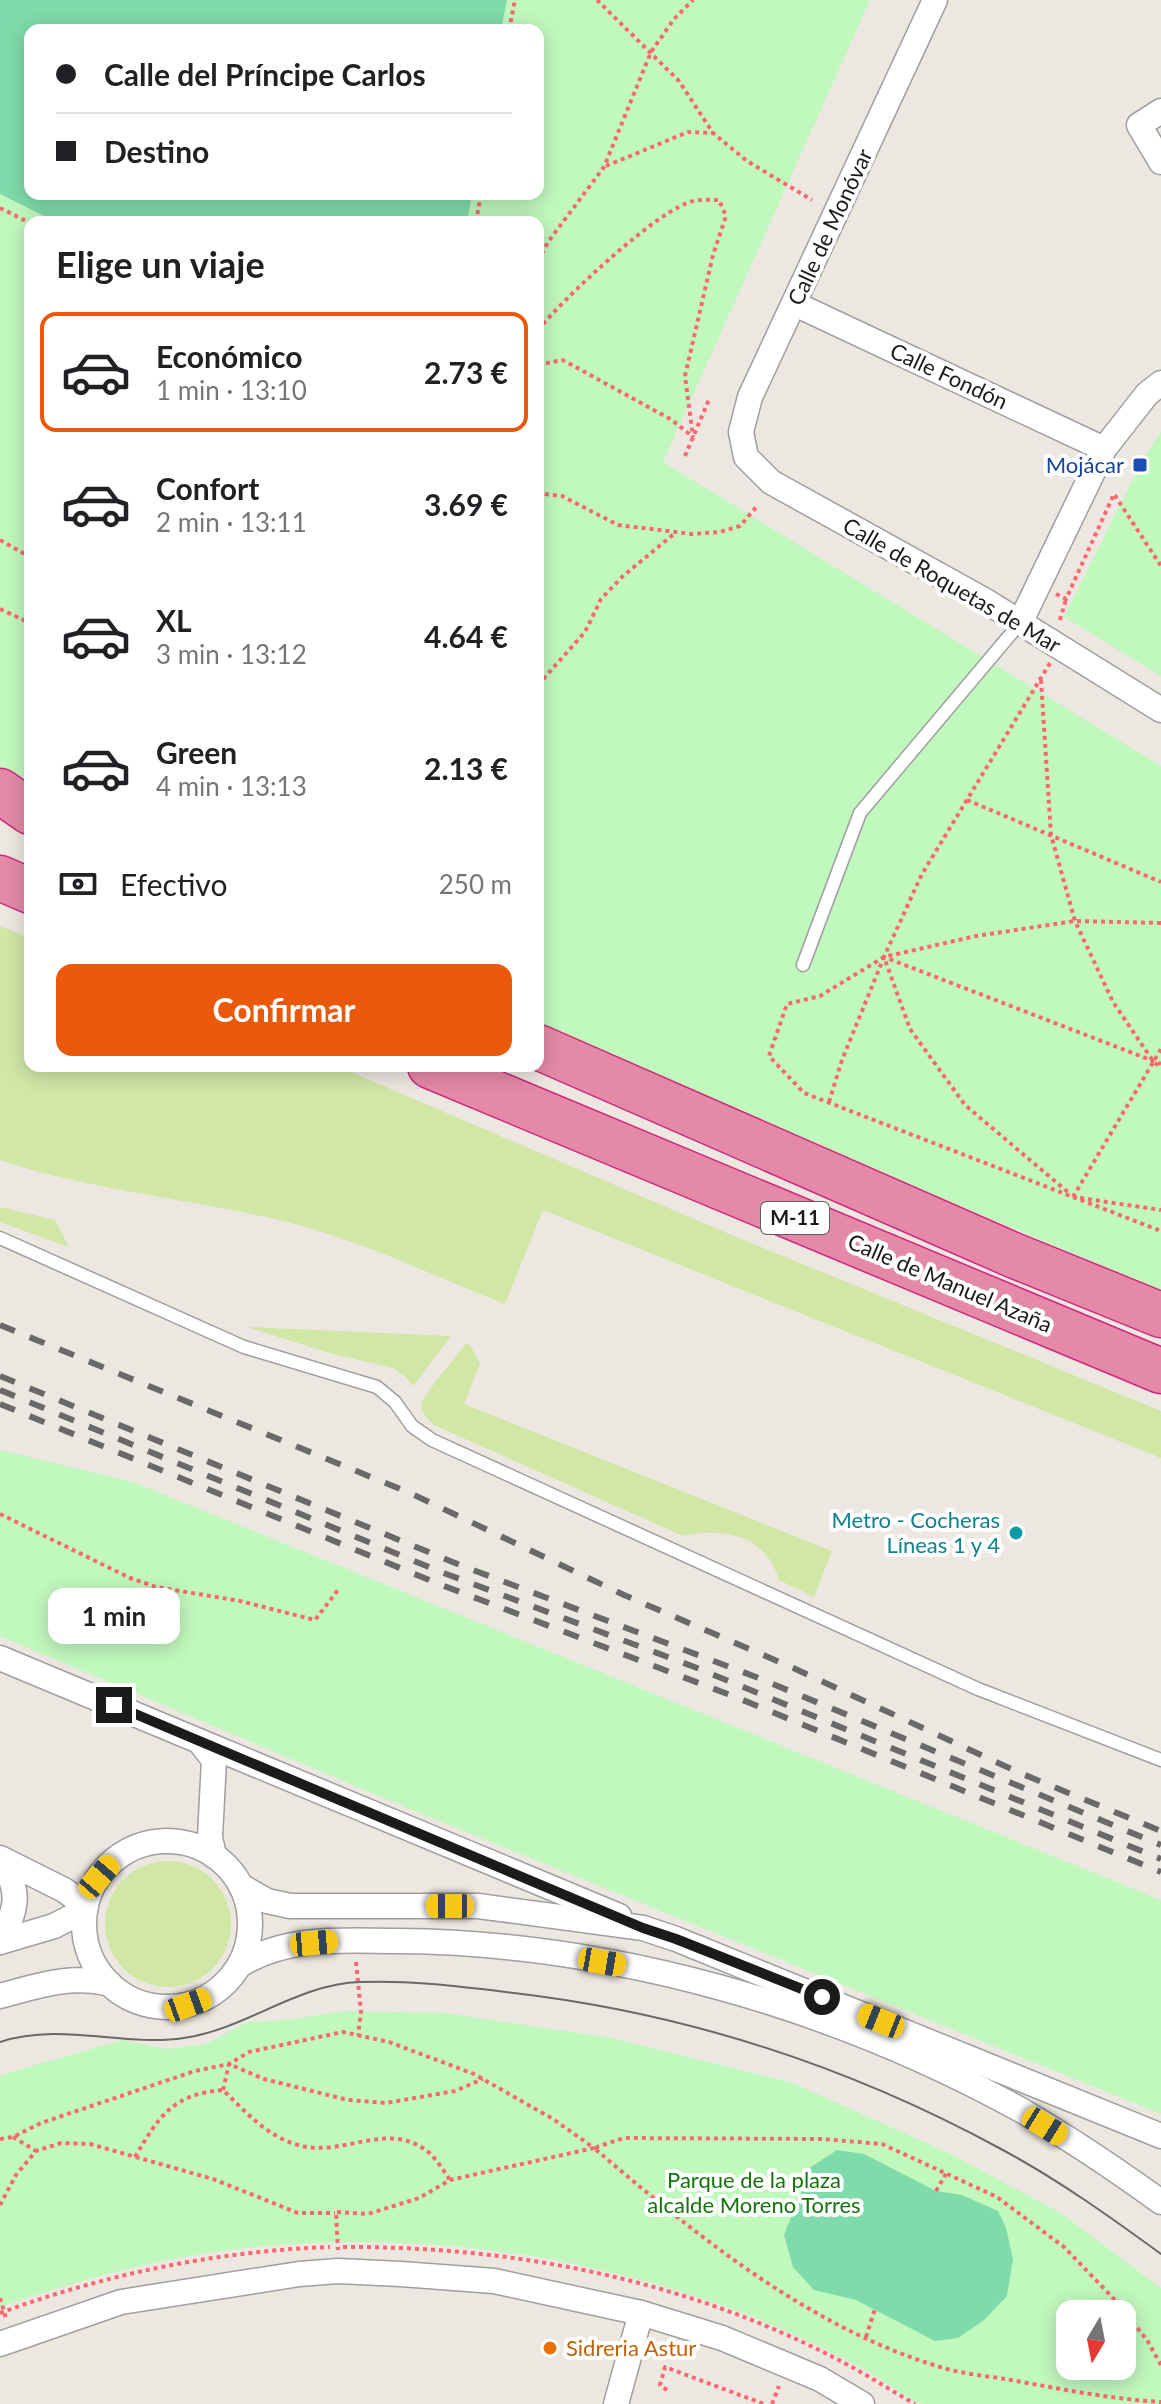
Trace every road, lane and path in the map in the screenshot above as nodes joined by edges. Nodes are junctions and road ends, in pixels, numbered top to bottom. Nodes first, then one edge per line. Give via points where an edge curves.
1 (515, 0) edge
2 (597, 0) edge
3 (693, 0) edge
4 (935, 0) edge
5 (510, 24) edge
6 (651, 52) junction
7 (1161, 111) edge
8 (713, 133) junction
9 (1161, 162) edge
10 (604, 167) junction
11 (812, 200) dead end
12 (0, 208) edge
13 (24, 220) edge
14 (544, 250) edge
15 (795, 304) junction
16 (544, 324) edge
17 (544, 364) edge
18 (1161, 383) edge
19 (710, 397) dead end
20 (693, 437) junction
21 (1104, 449) junction
22 (685, 456) dead end
23 (746, 457) joint
24 (544, 493) edge
25 (758, 505) dead end
26 (676, 533) junction
27 (0, 540) edge
28 (24, 554) edge
29 (1161, 566) edge
30 (1038, 585) junction
31 (0, 609) edge
32 (24, 620) edge
33 (1020, 623) junction
34 (1060, 647) junction
35 (544, 678) edge
36 (1041, 678) junction
37 (1161, 710) edge
38 (0, 791) edge
39 (967, 800) junction
40 (24, 808) edge
41 (0, 813) edge
42 (24, 823) edge
43 (1051, 835) junction
44 (0, 878) edge
45 (1161, 882) edge
46 (24, 888) edge
47 (0, 904) edge
48 (24, 913) edge
49 (1075, 921) junction
50 (1161, 923) edge
51 (884, 957) junction
52 (803, 965) dead end
53 (1161, 1049) edge
54 (544, 1050) edge
55 (1153, 1061) junction
56 (1161, 1066) edge
57 (444, 1072) edge
58 (829, 1102) junction
59 (1073, 1197) junction
60 (1161, 1210) edge
61 (1161, 1231) edge
62 (0, 1238) edge
63 (1161, 1315) edge
64 (1161, 1371) edge
65 (0, 1514) edge
66 (338, 1590) dead end
67 (0, 1658) edge
68 (199, 1741) junction
69 (1161, 1760) edge
70 (214, 1856) junction
71 (0, 1859) edge
72 (241, 1886) junction
73 (85, 1908) junction
74 (643, 1928) junction
75 (337, 1941) junction
76 (0, 1942) edge
77 (240, 1965) junction
78 (110, 1984) junction
79 (0, 1996) edge
80 (358, 2035) junction
81 (229, 2064) junction
82 (483, 2079) junction
83 (223, 2090) junction
84 (1161, 2136) edge
85 (13, 2137) junction
86 (0, 2139) edge
87 (594, 2148) junction
88 (36, 2151) junction
89 (135, 2157) junction
90 (947, 2172) junction
91 (450, 2180) junction
92 (936, 2191) dead end
93 (1161, 2202) edge
94 (0, 2205) edge
95 (336, 2212) junction
96 (338, 2271) junction
97 (0, 2298) edge
98 (875, 2309) dead end
99 (641, 2313) junction
100 (6, 2318) dead end
101 (866, 2337) junction
102 (0, 2344) edge
103 (1161, 2365) edge
104 (780, 2384) dead end
105 (667, 2390) dead end
106 (750, 2401) edge
107 (1161, 2402) edge
108 (616, 2404) edge
109 (764, 2404) edge
110 (772, 2404) edge
111 (862, 2404) edge

1 - 5 path
2 - 6 path
3 - 6 path
4 - 15 street, Calle de Monóvar
6 - 8 path via 679,81
6 - 10 path
7 - 9 street via 1139,125
8 - 10 path via 688,132
8 - 11 path via 747,161
10 - 14 path
12 - 13 path
15 - 21 street, Calle Fondón
15 - 23 street, Calle de Monóvar via 750,397 741,432
16 - 20 path via 578,287 664,216 693,201 719,200 726,216 685,376
17 - 20 path via 562,360 672,420
18 - 21 street via 1139,402
19 - 20 path
20 - 22 path
21 - 30 street
23 - 33 street, Calle de Roquetas de Mar via 771,482
24 - 26 path via 562,496 618,525
25 - 26 path via 740,526
26 - 35 path via 601,599 585,632
27 - 28 path
29 - 30 path via 1114,494 1066,599
30 - 33 street
31 - 32 path
33 - 34 street, Calle de Roquetas de Mar
33 - 52 lane via 860,813
34 - 36 path
34 - 37 street, Calle de Roquetas de Mar
36 - 39 path
36 - 43 path
38 - 40 highway
39 - 43 path
39 - 51 path via 922,874
41 - 42 highway
43 - 45 path
43 - 49 path
44 - 46 highway
47 - 48 highway
49 - 50 path
49 - 51 path
49 - 55 path via 1113,1002
51 - 55 path
51 - 58 path
51 - 58 path via 820,996 787,1004 769,1056 804,1093
51 - 59 path via 910,1029 965,1105
53 - 55 path
54 - 63 highway, M-11
55 - 56 path
55 - 59 path
57 - 64 highway, Calle de Manuel Azaña / M-11
58 - 59 path
59 - 60 path
59 - 61 path
62 - 69 lane via 244,1347 377,1387 432,1440 978,1689
65 - 66 path via 156,1587 315,1620
67 - 68 street
68 - 70 street via 214,1760
68 - 74 street
70 - 72 street
70 - 73 street via 168,1841 136,1847 99,1877
71 - 73 street via 64,1890
71 - 76 street via 16,1898
72 - 74 street via 267,1901 290,1906 478,1906
72 - 77 street via 250,1917
73 - 76 street via 54,1926
73 - 78 street via 91,1958
74 - 84 street
75 - 77 street via 276,1948
75 - 80 path via 337,1962 356,1961
75 - 93 street via 530,1948 739,1994 863,2036 958,2078 1021,2110
77 - 78 street via 204,1999 171,2007 138,2002
78 - 79 street via 76,1979
80 - 81 path via 343,2032 303,2039 249,2052
80 - 82 path
81 - 82 path via 264,2079 348,2100 386,2103 444,2094
81 - 83 path
81 - 85 path via 41,2123
82 - 87 path
83 - 89 path via 182,2100 156,2121
83 - 91 path via 272,2135 303,2146 331,2148 382,2138 410,2140 429,2153
85 - 86 path
85 - 88 path
87 - 90 path via 624,2138 822,2139 882,2144
87 - 91 path
87 - 101 path via 665,2208 788,2296
88 - 89 path via 61,2143 90,2144
88 - 94 path
89 - 95 path via 213,2179 298,2213
90 - 92 path
90 - 103 path via 997,2197 1064,2247 1115,2300
91 - 95 path via 419,2198 368,2214
95 - 96 path
96 - 99 street via 494,2281
96 - 102 street via 121,2302
97 - 100 path
98 - 101 path
99 - 108 street
99 - 111 street via 722,2338 820,2379
101 - 107 path via 941,2368
104 - 110 path
105 - 106 path via 660,2385 665,2367
106 - 109 path

